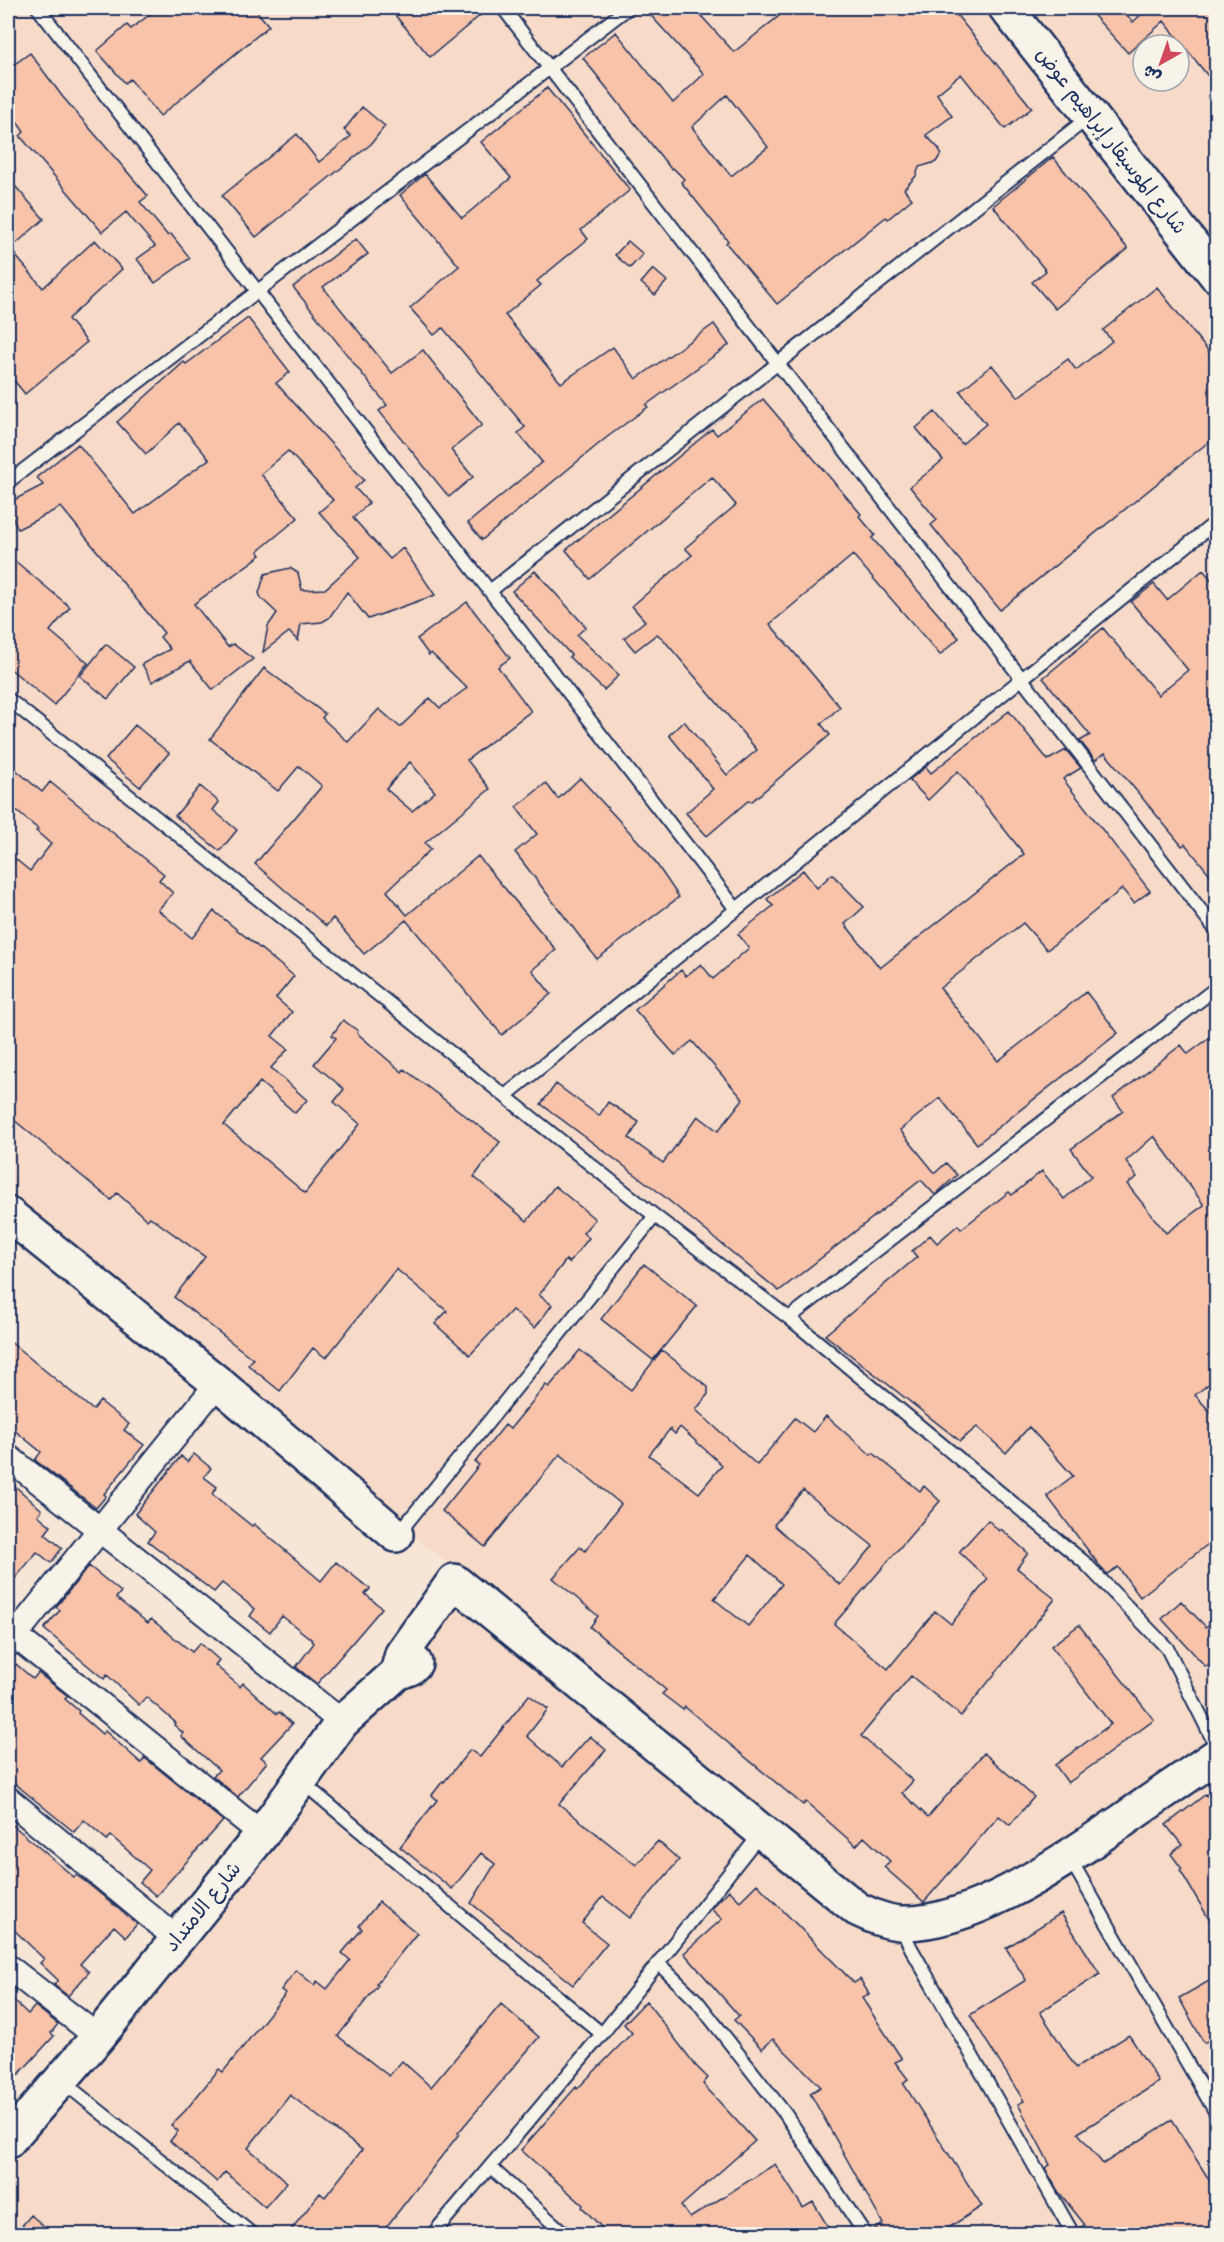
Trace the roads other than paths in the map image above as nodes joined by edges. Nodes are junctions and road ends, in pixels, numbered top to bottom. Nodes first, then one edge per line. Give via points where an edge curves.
1 (38, 8) edge
2 (503, 8) edge
3 (628, 8) edge
4 (1006, 8) edge
5 (549, 68) junction
6 (1091, 116) junction
7 (1216, 275) edge
8 (257, 290) junction
9 (779, 364) junction
10 (8, 482) edge
11 (1216, 522) edge
12 (490, 591) junction
13 (1022, 678) junction
14 (8, 699) edge
15 (736, 909) junction
16 (1216, 930) edge
17 (1216, 988) edge
18 (504, 1096) junction
19 (8, 1214) edge
20 (656, 1216) junction
21 (789, 1318) junction
22 (218, 1383) junction
23 (8, 1457) edge
24 (100, 1530) junction
25 (396, 1535) joint
26 (10, 1636) edge
27 (342, 1722) junction
28 (1216, 1746) edge
29 (1216, 1756) edge
30 (300, 1781) junction
31 (8, 1799) edge
32 (762, 1832) junction
33 (262, 1834) junction
34 (1069, 1857) junction
35 (898, 1923) junction
36 (177, 1938) junction
37 (658, 1963) junction
38 (8, 1967) edge
39 (602, 2034) junction
40 (98, 2037) junction
41 (59, 2079) junction
42 (1216, 2113) edge
43 (10, 2134) edge
44 (491, 2168) junction
45 (252, 2235) edge
46 (433, 2235) edge
47 (565, 2235) edge
48 (865, 2235) edge
49 (1073, 2235) edge

1 - 8 lane
2 - 5 lane
3 - 5 lane
4 - 6 street, شارع الموسيقار إبراهيم عوض
5 - 8 lane
5 - 9 lane
6 - 7 street, شارع الموسيقار إبراهيم عوض
6 - 9 lane
8 - 10 lane
8 - 12 lane
9 - 12 lane
9 - 13 lane
11 - 13 lane
12 - 15 lane
13 - 15 lane
13 - 16 lane
14 - 18 lane
15 - 18 lane
17 - 21 lane
18 - 20 lane
19 - 22 street
20 - 21 lane
20 - 25 lane
21 - 28 lane via 1084,1562 1167,1648
22 - 24 street
22 - 25 street
23 - 24 street
24 - 26 street
24 - 27 street
26 - 33 street
27 - 30 street, شارع الامتداد
27 - 32 street, شارع الامتداد via 397,1673 402,1654 462,1587
29 - 34 street
30 - 33 street, شارع الامتداد
30 - 39 lane
31 - 36 street
32 - 35 street via 857,1909
32 - 37 lane
33 - 36 street, شارع الامتداد
34 - 35 street via 971,1908 921,1922
34 - 42 lane
35 - 49 lane
36 - 40 street, شارع الامتداد
37 - 39 lane
37 - 48 lane via 697,2001 786,2115
38 - 40 street
39 - 44 lane
40 - 41 street, شارع الامتداد
41 - 43 street, شارع الامتداد
41 - 45 lane
44 - 46 lane
44 - 47 lane

